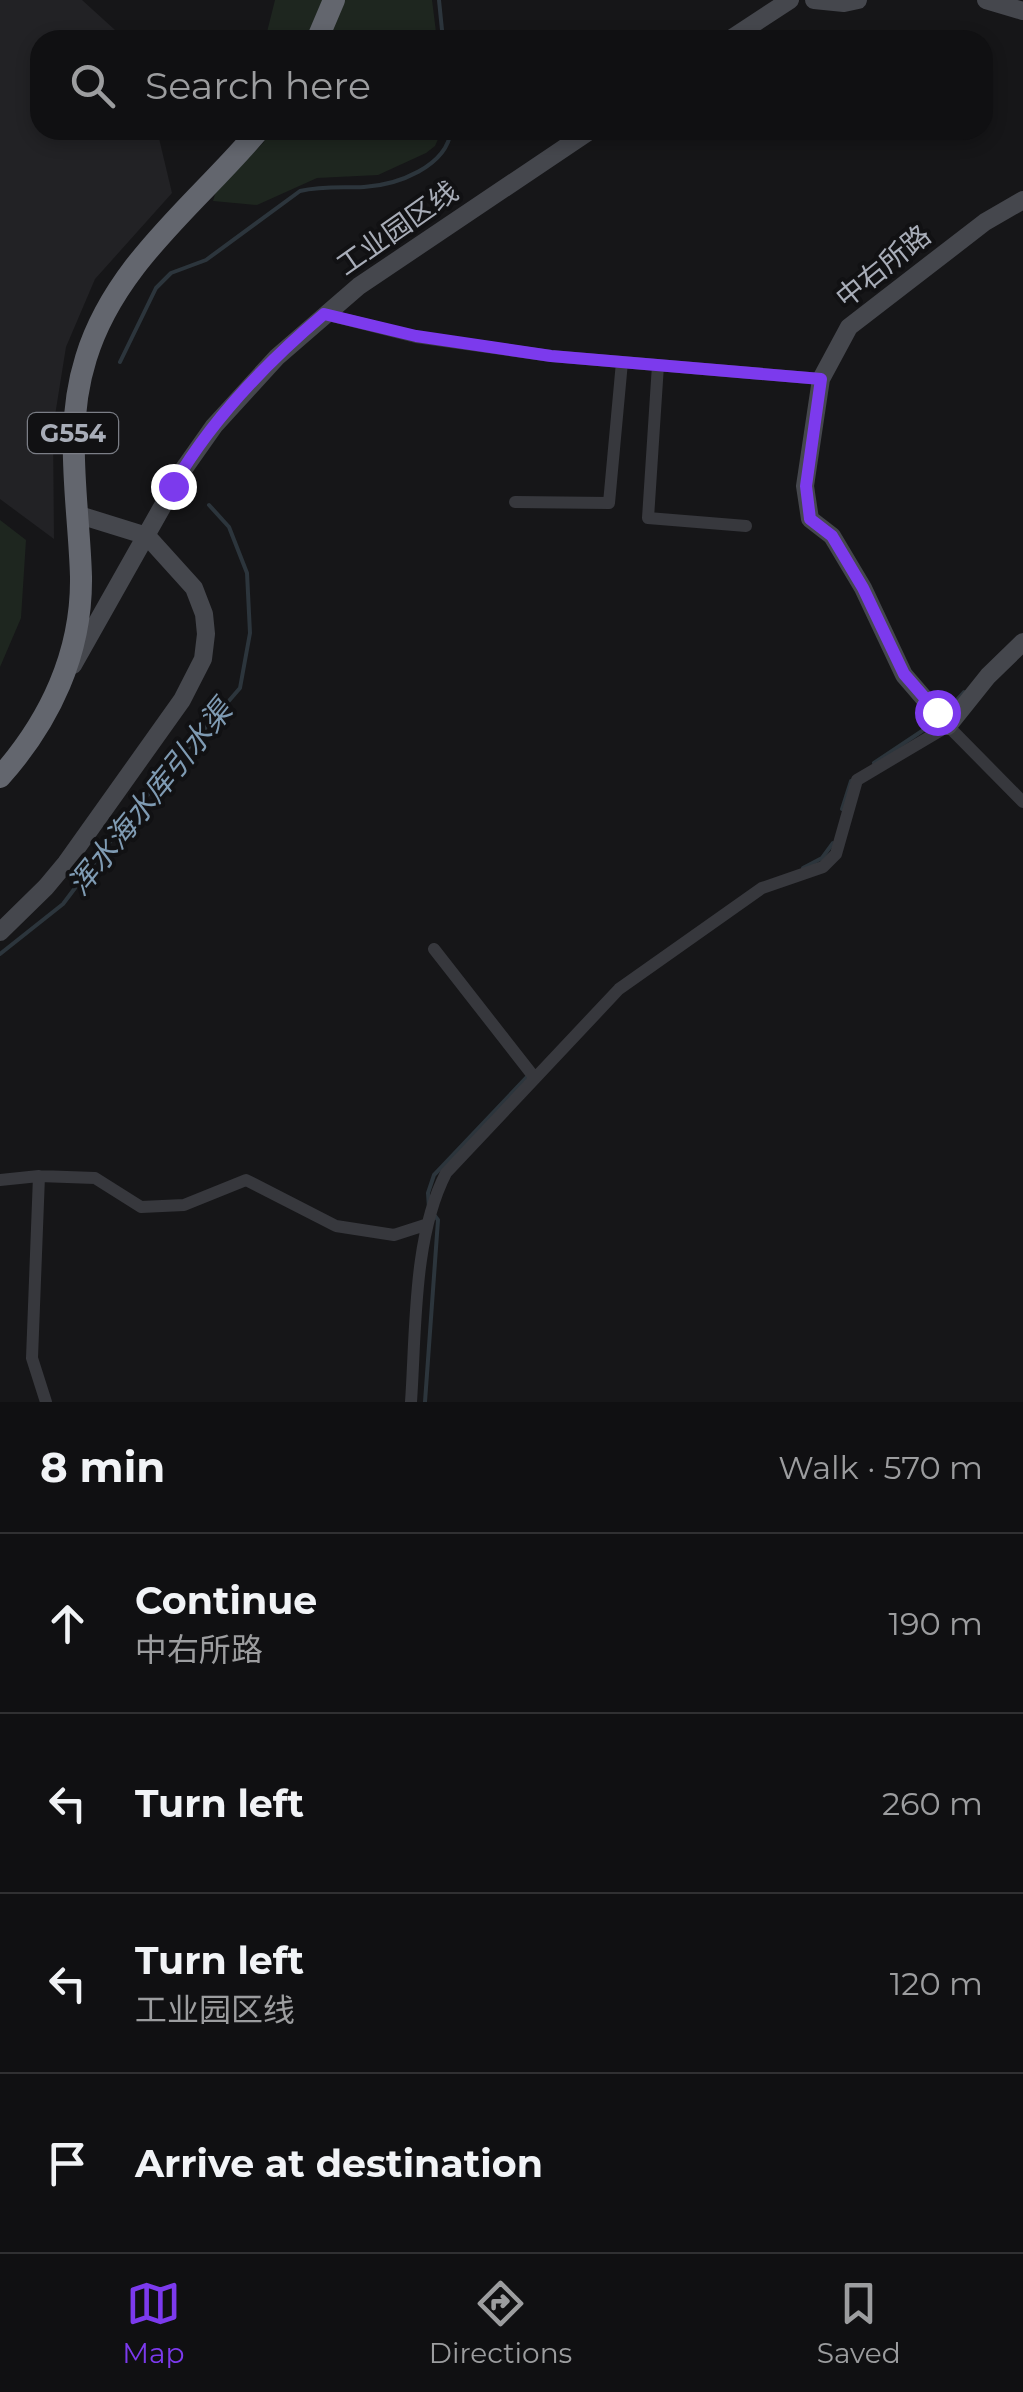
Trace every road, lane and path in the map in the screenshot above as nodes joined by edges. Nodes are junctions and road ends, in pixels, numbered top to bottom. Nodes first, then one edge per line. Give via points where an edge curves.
1 (334, 0) edge
2 (790, 0) edge
3 (814, 0) edge
4 (858, 0) edge
5 (986, 0) edge
6 (1023, 11) edge
7 (322, 30) edge
8 (744, 30) edge
9 (251, 140) edge
10 (577, 140) edge
11 (1023, 200) edge
12 (324, 314) junction
13 (622, 362) junction
14 (658, 365) junction
15 (821, 379) junction
16 (515, 502) dead end
17 (76, 514) junction
18 (746, 526) dead end
19 (148, 536) junction
20 (1023, 642) edge
21 (57, 692) junction
22 (943, 720) junction
23 (0, 777) edge
24 (1023, 802) edge
25 (0, 932) edge
26 (434, 949) dead end
27 (531, 1074) junction
28 (40, 1176) junction
29 (0, 1180) edge
30 (428, 1215) junction
31 (46, 1402) edge
32 (410, 1402) edge

1 - 7 highway
2 - 8 street
3 - 4 street
5 - 6 street
9 - 17 highway, G554 via 154,244 99,324 75,408
10 - 12 street, 工业园区线
11 - 15 street, 中右所路 via 848,327
12 - 13 street via 416,336
12 - 19 street, 工业园区线 via 214,426
13 - 14 street
13 - 16 street via 608,503
14 - 15 street
14 - 18 street via 648,518
15 - 22 street, 中右所路 via 806,486 810,519 832,536 904,674
17 - 19 street
17 - 21 highway, G554 via 79,617
19 - 21 street, 工业园区线
19 - 25 street via 194,588 206,623 203,659 166,725 66,863
20 - 22 street
21 - 23 highway, G554
22 - 24 street
22 - 27 street via 857,780 836,854 823,867 762,888 619,990
26 - 27 street
27 - 30 street via 446,1173
28 - 29 street
28 - 30 street via 95,1178 141,1207 184,1205 246,1180 336,1226 394,1235
28 - 31 street via 32,1358
30 - 32 street

